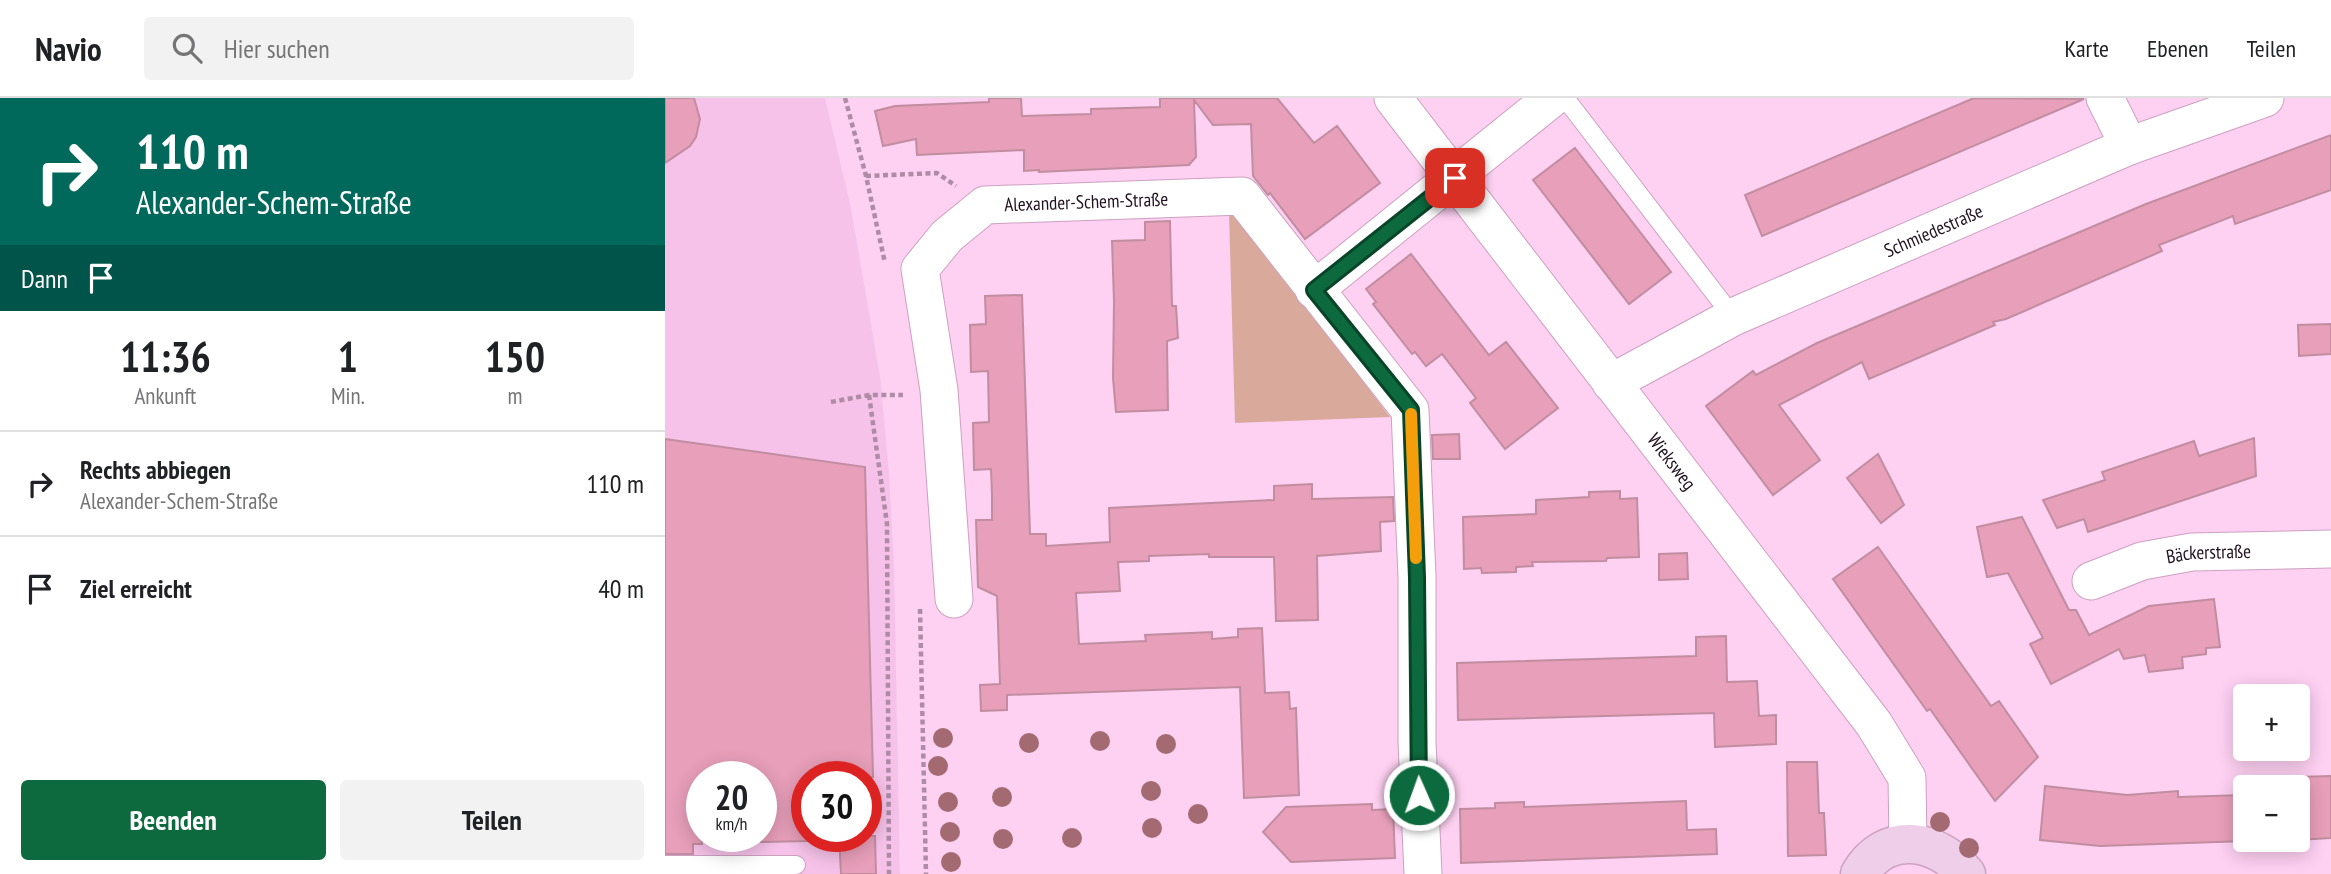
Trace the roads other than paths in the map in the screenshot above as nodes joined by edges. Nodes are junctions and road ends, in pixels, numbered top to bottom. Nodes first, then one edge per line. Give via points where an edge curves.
1 (1393, 98) edge
2 (1552, 98) edge
3 (1565, 98) edge
4 (2105, 98) edge
5 (2266, 98) edge
6 (2130, 146) junction
7 (1455, 178) junction
8 (1314, 290) junction
9 (1734, 317) junction
10 (1611, 383) junction
11 (2331, 549) edge
12 (2091, 582) dead end
13 (937, 598) road end
14 (1908, 843) junction
15 (665, 865) edge
16 (796, 865) dead end
17 (1423, 874) edge
18 (1860, 874) edge
19 (1966, 874) edge

1 - 7 street, Wieksweg
2 - 7 street
3 - 9 lane
4 - 6 street
5 - 6 street, Schmiedestraße
6 - 9 street, Schmiedestraße
7 - 8 street
7 - 10 street, Wieksweg
8 - 13 street, Alexander-Schem-Straße via 1242,196 985,205 947,236 920,269 939,390
8 - 17 street, Alexander-Schem-Straße via 1411,410
9 - 10 street, Schmiedestraße
10 - 14 street, Wieksweg via 1874,724 1907,778
11 - 12 street, Bäckerstraße via 2192,552 2142,561
14 - 18 main road via 1885,849
14 - 19 main road via 1933,847 1954,859
15 - 16 lane

